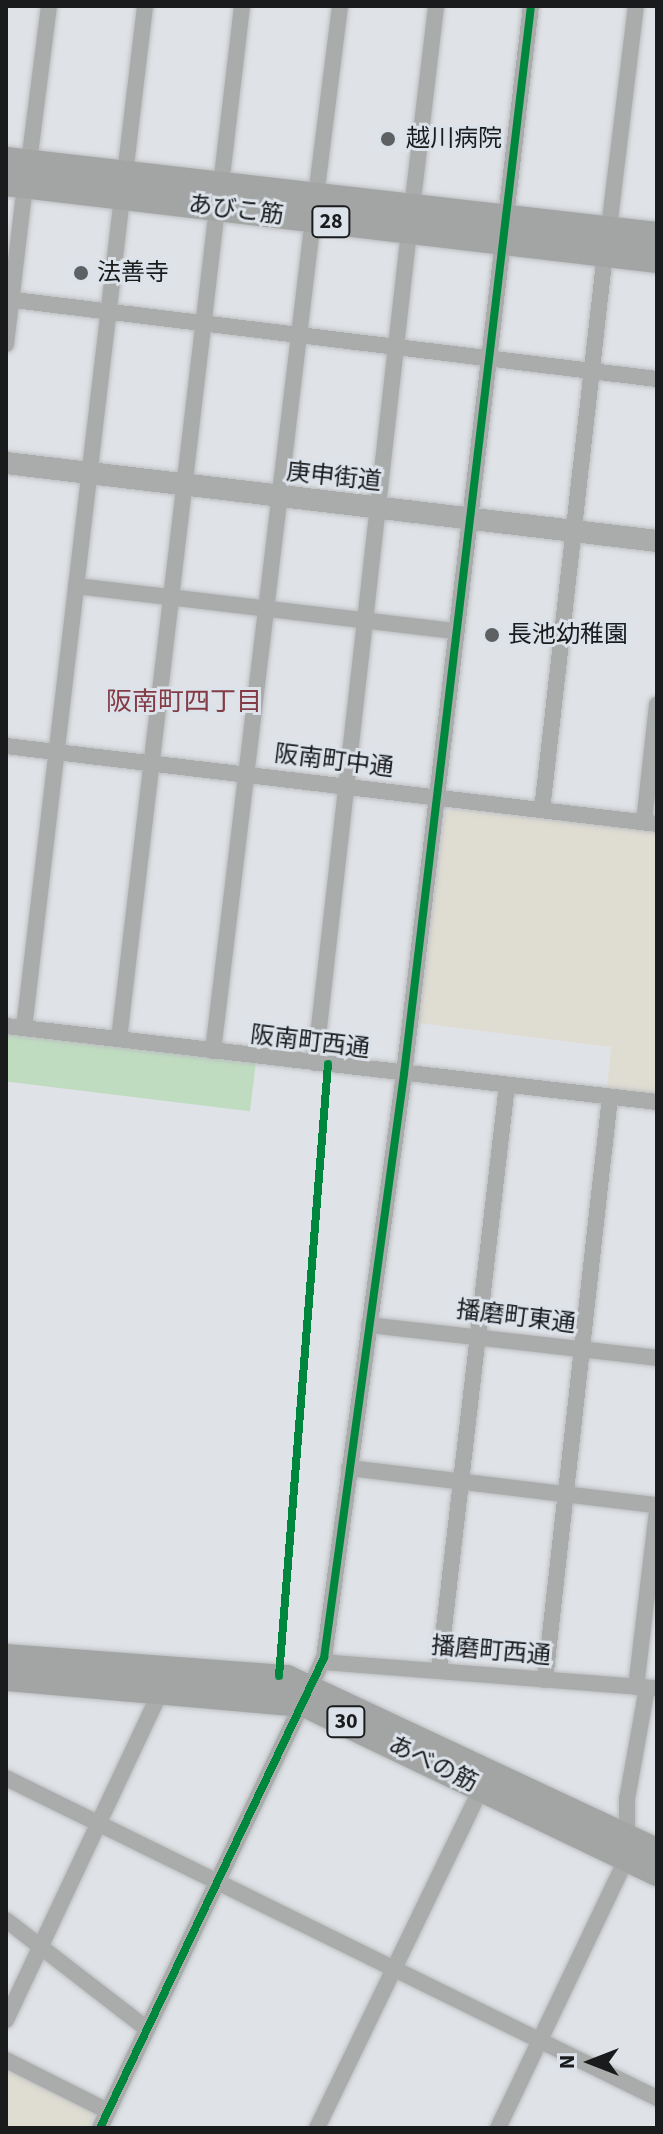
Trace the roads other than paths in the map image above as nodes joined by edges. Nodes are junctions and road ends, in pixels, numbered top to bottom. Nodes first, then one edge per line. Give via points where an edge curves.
1 (49, 6) edge
2 (145, 6) edge
3 (242, 6) edge
4 (340, 6) edge
5 (436, 6) edge
6 (531, 6) edge
7 (636, 6) edge
8 (16, 172) edge
9 (124, 185) junction
10 (219, 196) junction
11 (315, 208) junction
12 (410, 219) junction
13 (506, 230) junction
14 (657, 235) edge
15 (607, 241) junction
16 (657, 260) edge
17 (9, 299) edge
18 (109, 311) junction
19 (204, 321) junction
20 (300, 332) junction
21 (396, 343) junction
22 (6, 344) edge
23 (492, 359) junction
24 (594, 371) junction
25 (657, 379) edge
26 (6, 463) edge
27 (90, 475) junction
28 (185, 485) junction
29 (281, 497) junction
30 (378, 508) junction
31 (471, 518) junction
32 (574, 530) junction
33 (657, 541) edge
34 (76, 586) junction
35 (171, 597) junction
36 (267, 608) junction
37 (365, 619) junction
38 (456, 631) junction
39 (657, 705) edge
40 (6, 746) edge
41 (57, 752) junction
42 (151, 763) junction
43 (247, 775) junction
44 (346, 787) junction
45 (435, 797) junction
46 (542, 810) junction
47 (650, 823) edge
48 (6, 1026) edge
49 (24, 1028) junction
50 (119, 1039) junction
51 (213, 1051) junction
52 (315, 1063) junction
53 (404, 1074) junction
54 (507, 1085) junction
55 (610, 1097) junction
56 (657, 1102) edge
57 (369, 1325) junction
58 (478, 1337) junction
59 (582, 1349) junction
60 (657, 1358) edge
61 (349, 1468) junction
62 (461, 1481) junction
63 (566, 1494) junction
64 (657, 1505) edge
65 (657, 1512) edge
66 (6, 1657) edge
67 (322, 1662) junction
68 (439, 1671) junction
69 (6, 1678) edge
70 (545, 1680) junction
71 (647, 1688) edge
72 (162, 1689) junction
73 (308, 1695) junction
74 (6, 1778) edge
75 (481, 1788) junction
76 (100, 1824) junction
77 (628, 1848) junction
78 (657, 1851) edge
79 (657, 1873) edge
80 (217, 1883) junction
81 (6, 1920) edge
82 (41, 1948) junction
83 (395, 1971) junction
84 (6, 2020) edge
85 (147, 2029) junction
86 (541, 2040) junction
87 (6, 2060) edge
88 (657, 2098) edge
89 (108, 2111) junction
90 (100, 2128) edge
91 (317, 2128) edge
92 (498, 2128) edge

1 - 8 street
2 - 9 street
3 - 10 street
4 - 11 street
5 - 12 street
6 - 13 street
7 - 15 street
8 - 9 main road, あびこ筋 / 28
8 - 17 street
9 - 10 main road, あびこ筋 / 28
9 - 18 street
10 - 11 main road, あびこ筋 / 28
10 - 19 street
11 - 12 main road, あびこ筋 / 28
11 - 20 street
12 - 13 main road, あびこ筋 / 28
12 - 21 street
13 - 15 main road, あびこ筋 / 28
13 - 23 street
14 - 15 main road, あびこ筋 / 28
15 - 16 main road, あびこ筋 / 28
15 - 24 street
17 - 18 street
17 - 22 street
18 - 19 street
18 - 27 street
19 - 20 street
19 - 28 street
20 - 21 street
20 - 29 street
21 - 23 street
21 - 30 street
23 - 24 street
23 - 31 street
24 - 25 street
24 - 32 street
26 - 27 street, 庚申街道
27 - 28 street, 庚申街道
27 - 34 street
28 - 29 street, 庚申街道
28 - 35 street
29 - 30 street, 庚申街道
29 - 36 street
30 - 31 street, 庚申街道
30 - 37 street
31 - 32 street, 庚申街道
31 - 38 street
32 - 33 street, 庚申街道
32 - 46 street
34 - 35 street
34 - 41 street
35 - 36 street
35 - 42 street
36 - 37 street
36 - 43 street
37 - 38 street
37 - 44 street
38 - 45 street
39 - 47 street
40 - 41 street, 阪南町中通
41 - 42 street, 阪南町中通
41 - 49 street
42 - 43 street, 阪南町中通
42 - 50 street
43 - 44 street, 阪南町中通
43 - 51 street
44 - 45 street, 阪南町中通
44 - 52 street
45 - 46 street, 阪南町中通
45 - 53 street
46 - 47 street, 阪南町中通
48 - 49 street, 阪南町西通
49 - 50 street, 阪南町西通
50 - 51 street, 阪南町西通
51 - 52 street, 阪南町西通
52 - 53 street, 阪南町西通
53 - 54 street, 阪南町西通
53 - 57 street
54 - 55 street, 阪南町西通
54 - 58 street
55 - 56 street, 阪南町西通
55 - 59 street
57 - 58 street, 播磨町東通
57 - 61 street
58 - 59 street, 播磨町東通
58 - 62 street
59 - 60 street, 播磨町東通
59 - 63 street
61 - 62 street
61 - 67 street
62 - 63 street
62 - 68 street
63 - 64 street
63 - 70 street
65 - 71 street
66 - 73 main road, あべの筋 / 30 via 221,1670
67 - 68 street, 播磨町西通
67 - 73 street
68 - 70 street, 播磨町西通
69 - 72 main road, あべの筋 / 30
70 - 71 street, 播磨町西通
71 - 77 street via 627,1799
72 - 73 main road, あべの筋 / 30
72 - 76 street
73 - 75 main road, あべの筋 / 30
73 - 77 main road, あべの筋 / 30
73 - 80 street
74 - 76 street
75 - 77 main road, あべの筋 / 30
75 - 83 street
76 - 80 street
76 - 82 street
77 - 78 main road, あべの筋 / 30
77 - 79 main road, あべの筋 / 30
77 - 86 street
80 - 83 street
80 - 85 street
81 - 82 street
82 - 84 street
82 - 85 street
83 - 86 street
83 - 91 street
85 - 89 street
86 - 88 street
86 - 92 street
87 - 89 street
89 - 90 street

